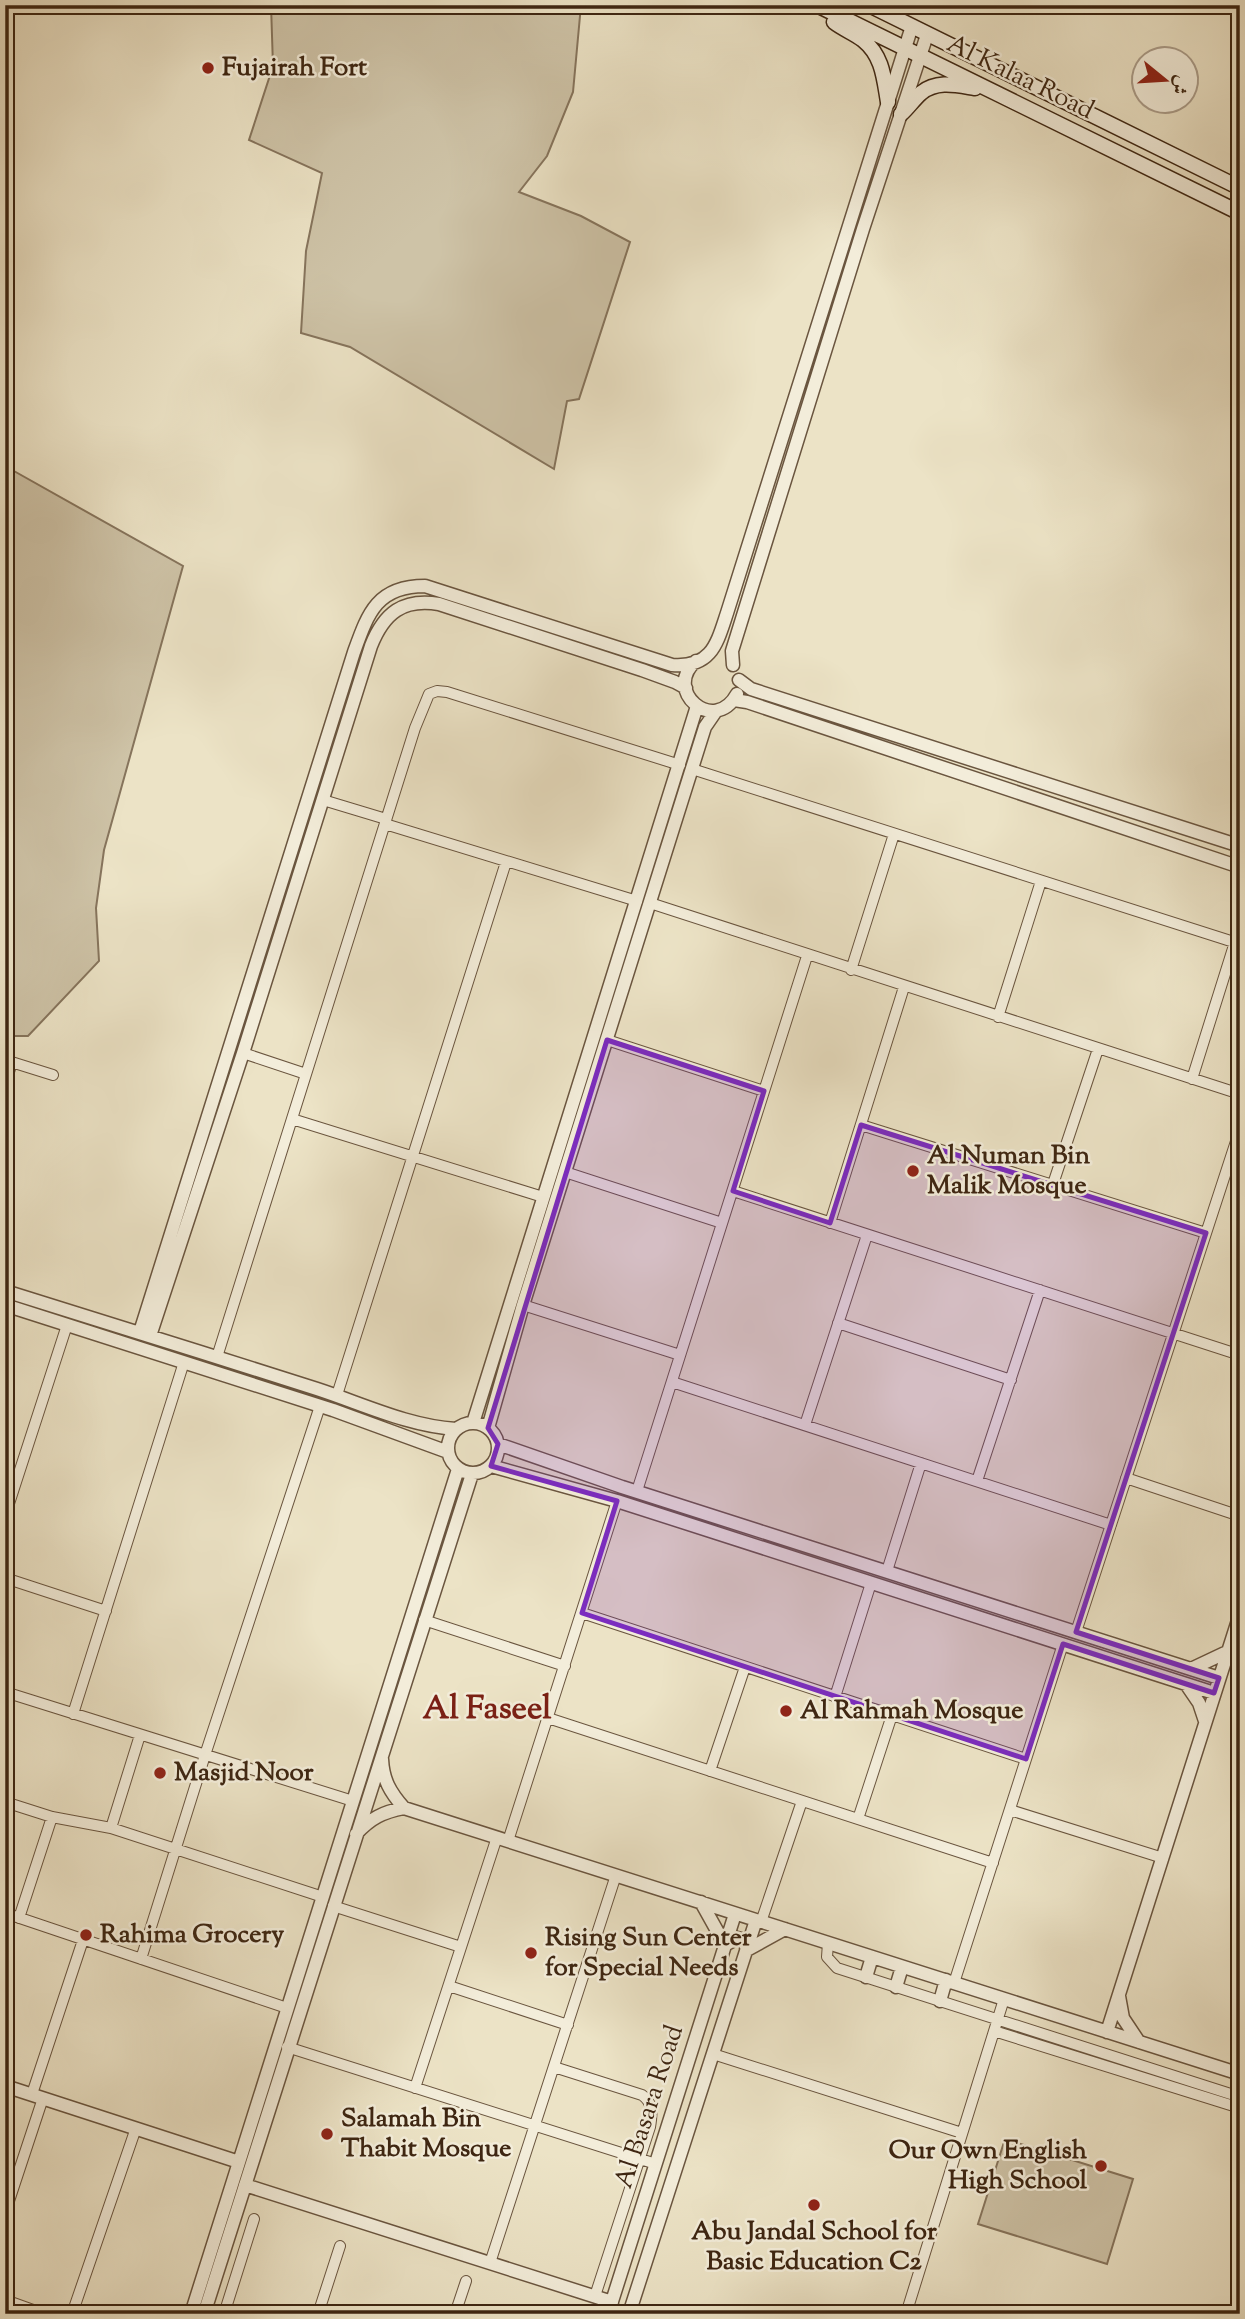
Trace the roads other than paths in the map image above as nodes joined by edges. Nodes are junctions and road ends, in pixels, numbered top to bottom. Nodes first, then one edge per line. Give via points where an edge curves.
1 (869, 5) edge
2 (820, 6) edge
3 (912, 26) junction
4 (927, 34) junction
5 (905, 48) junction
6 (920, 56) junction
7 (990, 90) junction
8 (888, 102) junction
9 (901, 114) junction
10 (1240, 188) edge
11 (1240, 213) edge
12 (702, 659) junction
13 (733, 665) junction
14 (739, 680) junction
15 (685, 688) junction
16 (734, 700) junction
17 (697, 706) junction
18 (716, 711) junction
19 (686, 767) junction
20 (323, 800) junction
21 (385, 822) junction
22 (894, 834) junction
23 (1240, 846) edge
24 (506, 862) junction
25 (1236, 865) edge
26 (1041, 881) junction
27 (643, 902) junction
28 (1238, 943) edge
29 (807, 956) junction
30 (852, 970) junction
31 (904, 987) junction
32 (998, 1017) junction
33 (607, 1040) junction
34 (1098, 1049) junction
35 (243, 1053) junction
36 (9, 1061) edge
37 (306, 1074) junction
38 (52, 1075) dead end
39 (1192, 1079) junction
40 (5, 1085) edge
41 (764, 1091) junction
42 (1240, 1094) edge
43 (292, 1119) junction
44 (862, 1125) junction
45 (1240, 1129) edge
46 (414, 1155) junction
47 (565, 1172) junction
48 (1052, 1184) junction
49 (733, 1191) junction
50 (543, 1197) junction
51 (723, 1223) junction
52 (830, 1223) junction
53 (1206, 1233) junction
54 (867, 1234) junction
55 (165, 1269) junction
56 (1040, 1290) junction
57 (5, 1291) edge
58 (5, 1305) edge
59 (523, 1306) junction
60 (838, 1323) junction
61 (67, 1325) junction
62 (1174, 1333) junction
63 (145, 1334) junction
64 (680, 1355) junction
65 (1240, 1355) edge
66 (216, 1357) junction
67 (184, 1362) junction
68 (1011, 1380) junction
69 (672, 1382) junction
70 (337, 1395) junction
71 (320, 1406) junction
72 (473, 1423) junction
73 (805, 1425) junction
74 (488, 1427) junction
75 (456, 1429) junction
76 (498, 1444) junction
77 (448, 1452) junction
78 (921, 1463) junction
79 (491, 1466) junction
80 (458, 1469) junction
81 (472, 1474) junction
82 (1126, 1478) junction
83 (977, 1481) junction
84 (637, 1491) junction
85 (617, 1501) junction
86 (5, 1516) edge
87 (1240, 1516) edge
88 (1111, 1524) junction
89 (887, 1571) junction
90 (5, 1578) edge
91 (872, 1583) junction
92 (106, 1611) junction
93 (582, 1614) junction
94 (1240, 1614) edge
95 (424, 1620) junction
96 (1076, 1632) junction
97 (1063, 1644) junction
98 (1227, 1652) junction
99 (565, 1666) junction
100 (745, 1667) junction
101 (1191, 1669) junction
102 (1219, 1678) junction
103 (1186, 1684) junction
104 (5, 1692) edge
105 (1214, 1693) junction
106 (835, 1697) junction
107 (74, 1714) junction
108 (892, 1715) junction
109 (548, 1718) junction
110 (1205, 1721) junction
111 (140, 1735) junction
112 (382, 1751) junction
113 (205, 1755) junction
114 (1026, 1759) junction
115 (710, 1771) junction
116 (353, 1801) junction
117 (802, 1801) junction
118 (5, 1802) edge
119 (404, 1808) junction
120 (1010, 1810) junction
121 (52, 1817) junction
122 (858, 1819) junction
123 (111, 1828) junction
124 (356, 1834) junction
125 (502, 1839) junction
126 (176, 1849) junction
127 (1163, 1858) junction
128 (993, 1863) junction
129 (616, 1875) junction
130 (323, 1897) junction
131 (701, 1902) junction
132 (333, 1906) junction
133 (5, 1913) edge
134 (735, 1914) junction
135 (19, 1918) junction
136 (759, 1921) junction
137 (785, 1929) junction
138 (83, 1940) junction
139 (828, 1943) junction
140 (725, 1945) junction
141 (461, 1947) junction
142 (747, 1950) junction
143 (872, 1957) junction
144 (141, 1959) junction
145 (902, 1967) junction
146 (866, 1978) junction
147 (950, 1982) junction
148 (449, 1986) junction
149 (896, 1987) junction
150 (1118, 1996) junction
151 (1004, 1999) junction
152 (940, 2001) junction
153 (288, 2008) junction
154 (998, 2020) junction
155 (1076, 2022) junction
156 (568, 2025) junction
157 (994, 2031) junction
158 (1107, 2032) junction
159 (1139, 2042) junction
160 (287, 2048) junction
161 (713, 2054) junction
162 (1188, 2058) junction
163 (554, 2067) junction
164 (1240, 2074) edge
165 (1180, 2084) junction
166 (5, 2086) edge
167 (415, 2088) junction
168 (37, 2096) junction
169 (1240, 2097) edge
170 (1240, 2108) edge
171 (535, 2126) junction
172 (135, 2128) junction
173 (962, 2133) junction
174 (639, 2159) junction
175 (239, 2162) junction
176 (656, 2164) junction
177 (245, 2185) junction
178 (5, 2213) edge
179 (254, 2220) dead end
180 (340, 2246) dead end
181 (490, 2263) junction
182 (466, 2281) dead end
183 (595, 2296) junction
184 (5, 2300) edge
185 (610, 2308) edge
186 (632, 2313) edge
187 (44, 2314) edge
188 (72, 2314) edge
189 (191, 2314) edge
190 (204, 2314) edge
191 (224, 2314) edge
192 (318, 2314) edge
193 (455, 2314) edge
194 (905, 2314) edge

1 - 3 main road, Al Kalaa Road
2 - 5 main road, Al Kalaa Road
2 - 8 main road via 876,54
3 - 4 main road, Al Kalaa Road
3 - 5 street
4 - 6 street
4 - 10 main road, Al Kalaa Road
5 - 6 main road, Al Kalaa Road
5 - 8 street
6 - 7 main road, Al Kalaa Road
6 - 9 street
7 - 9 main road via 937,85 920,93
7 - 11 main road, Al Kalaa Road
8 - 12 street via 715,649
9 - 13 street via 732,650
12 - 13 street via 720,657
12 - 15 street via 688,670
12 - 55 street via 672,665 425,586 395,590 372,609 354,652
13 - 14 street
14 - 16 street
14 - 23 street via 751,689
15 - 17 street
15 - 20 street via 439,604 411,603 392,613 377,631
16 - 18 street
16 - 25 street
17 - 18 street
17 - 19 street
18 - 19 street
19 - 21 street via 437,691 429,694 423,705
19 - 22 street
19 - 27 street
20 - 21 street
20 - 35 street
21 - 24 street
21 - 37 street
22 - 26 street
22 - 30 street
24 - 27 street
24 - 46 street
26 - 28 street
26 - 32 street
27 - 29 street
27 - 33 street
27 - 50 street
28 - 39 street
29 - 30 street
29 - 41 street
30 - 31 street
31 - 32 street
31 - 44 street
32 - 34 street
33 - 41 street
33 - 47 street
34 - 39 street
34 - 48 street
35 - 37 street
35 - 55 street
36 - 38 street
36 - 40 street
37 - 43 street
39 - 42 street
41 - 49 street
43 - 46 street
43 - 66 street
44 - 48 street
44 - 52 street
45 - 53 street
46 - 50 street
46 - 70 street
47 - 51 street
47 - 59 street
48 - 53 street
49 - 51 street
49 - 52 street
50 - 72 street
51 - 64 street
52 - 54 street
53 - 62 street
54 - 56 street
54 - 60 street
55 - 63 street
56 - 62 street
56 - 68 street
57 - 63 street
58 - 61 street
59 - 64 street
59 - 74 street
60 - 68 street
60 - 73 street
61 - 67 street
61 - 86 street
62 - 65 street
62 - 82 street
63 - 66 street
64 - 69 street
66 - 70 street
67 - 71 street
67 - 92 street
68 - 83 street
69 - 73 street
69 - 84 street
70 - 75 street via 433,1428
71 - 77 street
71 - 113 street
72 - 74 street
72 - 75 street
73 - 78 street
74 - 76 street
75 - 77 street
76 - 79 street
76 - 84 street
77 - 80 street
78 - 83 street
78 - 89 street
79 - 81 street
79 - 85 street
80 - 81 street
80 - 116 street
81 - 95 street
82 - 87 street
82 - 88 street
83 - 88 street
84 - 89 street
85 - 91 street
85 - 93 street
88 - 96 street
89 - 96 street
90 - 92 street
91 - 97 street
91 - 106 street
92 - 107 street
93 - 99 street
93 - 100 street
94 - 98 street
95 - 99 street
95 - 112 street
96 - 101 street
97 - 103 street
97 - 114 street
98 - 101 street
98 - 102 street
99 - 109 street
100 - 106 street
100 - 115 street
101 - 102 street
102 - 105 street
103 - 105 street
103 - 110 street
104 - 107 street
105 - 110 street
106 - 108 street
107 - 111 street
108 - 114 street
108 - 122 street
109 - 115 street
109 - 125 street
110 - 127 street
111 - 113 street
111 - 123 street
112 - 119 street via 389,1791
112 - 124 street
113 - 116 street
113 - 126 street
114 - 120 street
115 - 117 street
116 - 130 street
117 - 122 street
117 - 136 street
118 - 121 street
119 - 124 street via 382,1812
119 - 125 street
120 - 127 street
120 - 128 street
121 - 123 street
121 - 135 street
122 - 128 street
123 - 126 street
124 - 132 street
125 - 129 street
125 - 141 street
126 - 130 street
126 - 144 street
127 - 150 street
128 - 147 street
129 - 131 street
129 - 156 street
130 - 153 street
131 - 134 street
131 - 140 street
132 - 141 street
132 - 160 street
133 - 135 street
134 - 136 street
134 - 140 street, Al Basara Road
135 - 138 street
136 - 137 street
136 - 142 street, Al Basara Road
137 - 139 street
137 - 142 street
138 - 144 street
138 - 168 street
139 - 143 street
139 - 146 street via 827,1957 833,1966
140 - 142 street via 738,1937
140 - 176 street, Al Basara Road
141 - 148 street
142 - 161 street, Al Basara Road
143 - 145 street
143 - 146 street
144 - 153 street
145 - 147 street
145 - 149 street
146 - 149 street
147 - 151 street
147 - 152 street
148 - 156 street
148 - 167 street
149 - 152 street
150 - 155 street via 1105,2016 1092,2023
150 - 158 street
150 - 159 street via 1123,2018
151 - 154 street
151 - 155 street
152 - 154 street
153 - 175 street
154 - 157 street
154 - 165 street
155 - 158 street
156 - 163 street
157 - 165 street
157 - 173 street
158 - 159 street
159 - 162 street
160 - 167 street
160 - 177 street
161 - 173 street
161 - 186 street, Al Basara Road
162 - 164 street
162 - 165 street
163 - 171 street
163 - 174 street via 646,2098 652,2115
165 - 169 street
165 - 170 street
166 - 168 street
167 - 171 street
168 - 172 street
168 - 178 street
171 - 174 street
171 - 181 street
172 - 175 street
172 - 188 street
173 - 194 street
174 - 176 street
174 - 183 street
175 - 189 street
176 - 185 street, Al Basara Road
177 - 181 street
177 - 190 street
179 - 191 street
180 - 192 street
181 - 183 street
182 - 193 street
183 - 185 street
184 - 187 street

